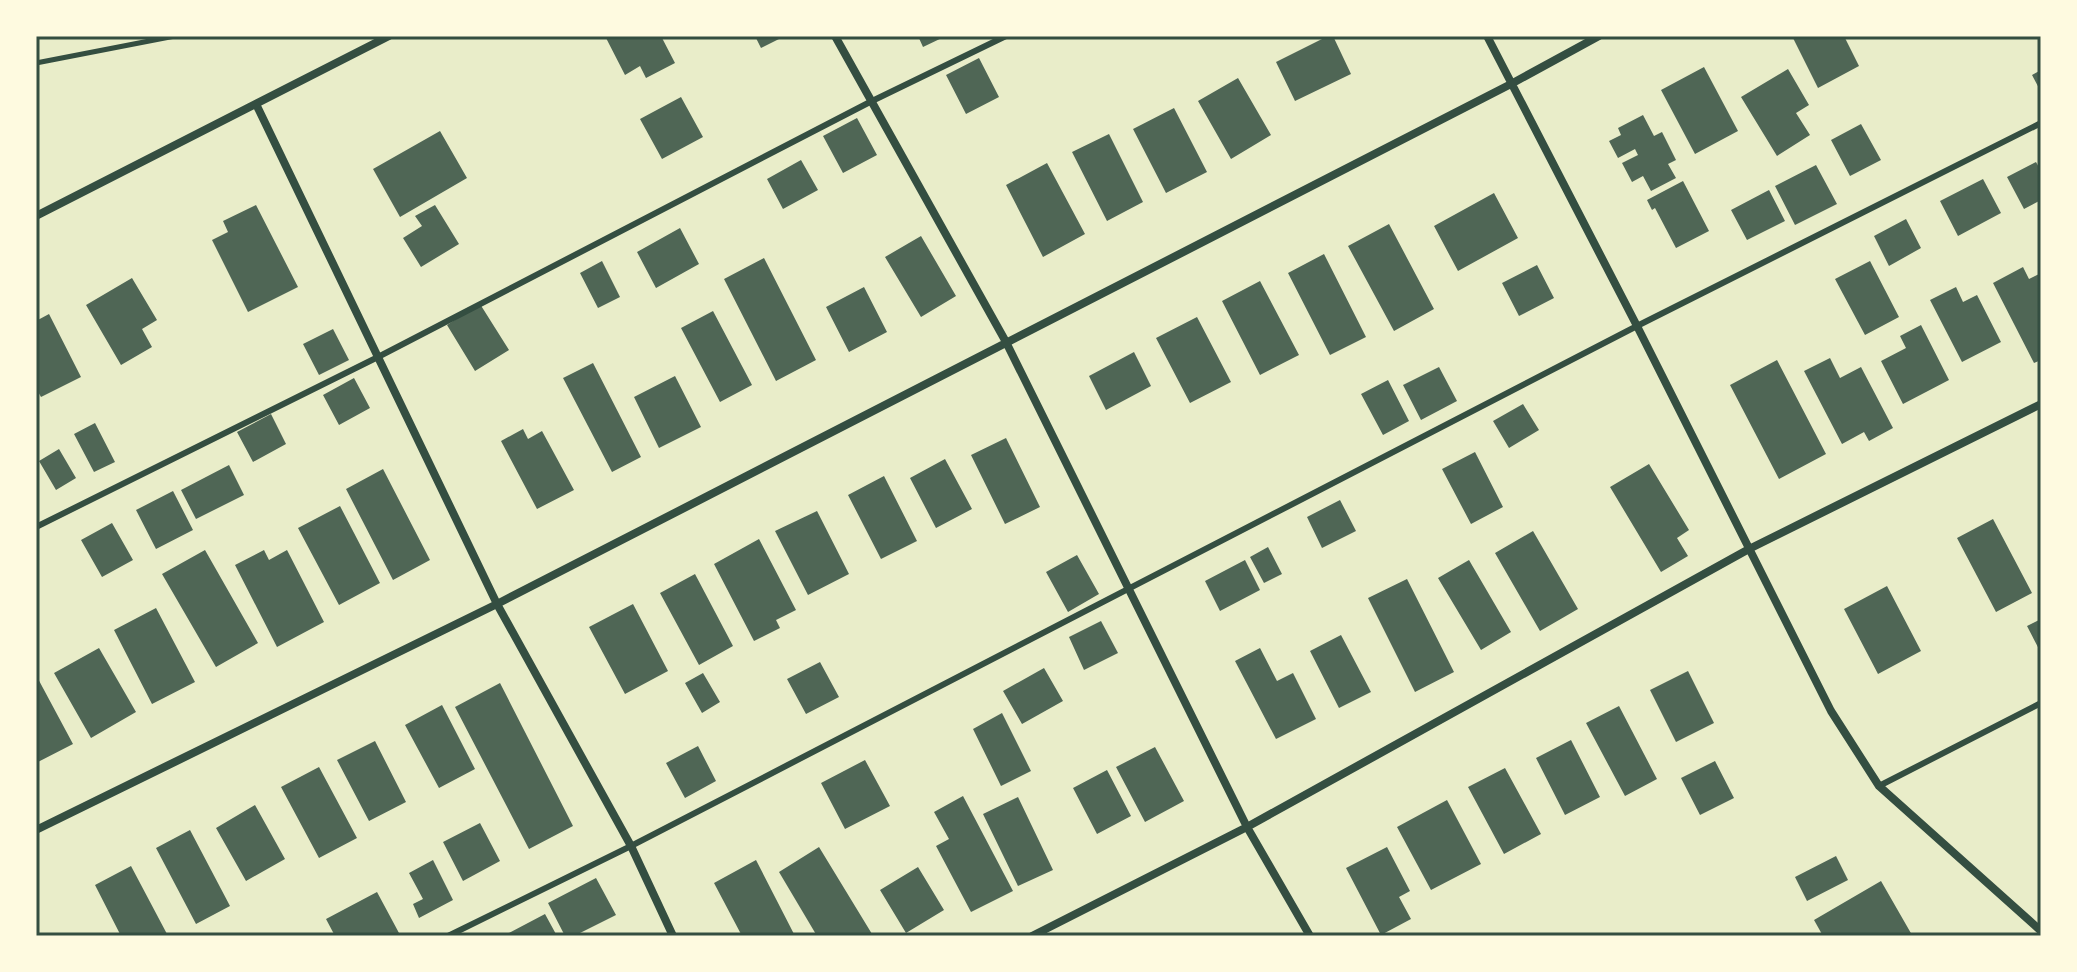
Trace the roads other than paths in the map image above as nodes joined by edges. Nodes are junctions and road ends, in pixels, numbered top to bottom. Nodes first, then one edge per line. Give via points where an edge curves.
1 (389, 36) edge
2 (835, 36) edge
3 (1006, 36) edge
4 (1487, 36) edge
5 (1599, 36) edge
6 (1511, 84) junction
7 (870, 102) junction
8 (256, 104) junction
9 (2041, 123) edge
10 (36, 216) edge
11 (1637, 326) junction
12 (1006, 342) junction
13 (378, 357) junction
14 (2041, 404) edge
15 (36, 527) edge
16 (1749, 549) junction
17 (1128, 588) junction
18 (497, 604) junction
19 (2041, 703) edge
20 (1879, 786) junction
21 (1247, 827) junction
22 (36, 830) edge
23 (631, 846) junction
24 (2041, 931) edge
25 (448, 936) edge
26 (673, 936) edge
27 (1032, 936) edge
28 (1310, 936) edge

1 - 8 street
2 - 7 street
3 - 7 lane
4 - 6 street
5 - 6 street
6 - 11 street
6 - 12 street
7 - 12 street
7 - 13 lane
8 - 10 street
8 - 13 street
9 - 11 lane
11 - 16 street
11 - 17 lane
12 - 17 street
12 - 18 street
13 - 15 lane
13 - 18 street
14 - 16 street
16 - 20 street via 1831,711
16 - 21 street
17 - 21 street
17 - 23 lane
18 - 22 street
18 - 23 street
19 - 20 lane
20 - 24 street
21 - 27 street
21 - 28 street
23 - 25 lane
23 - 26 street

